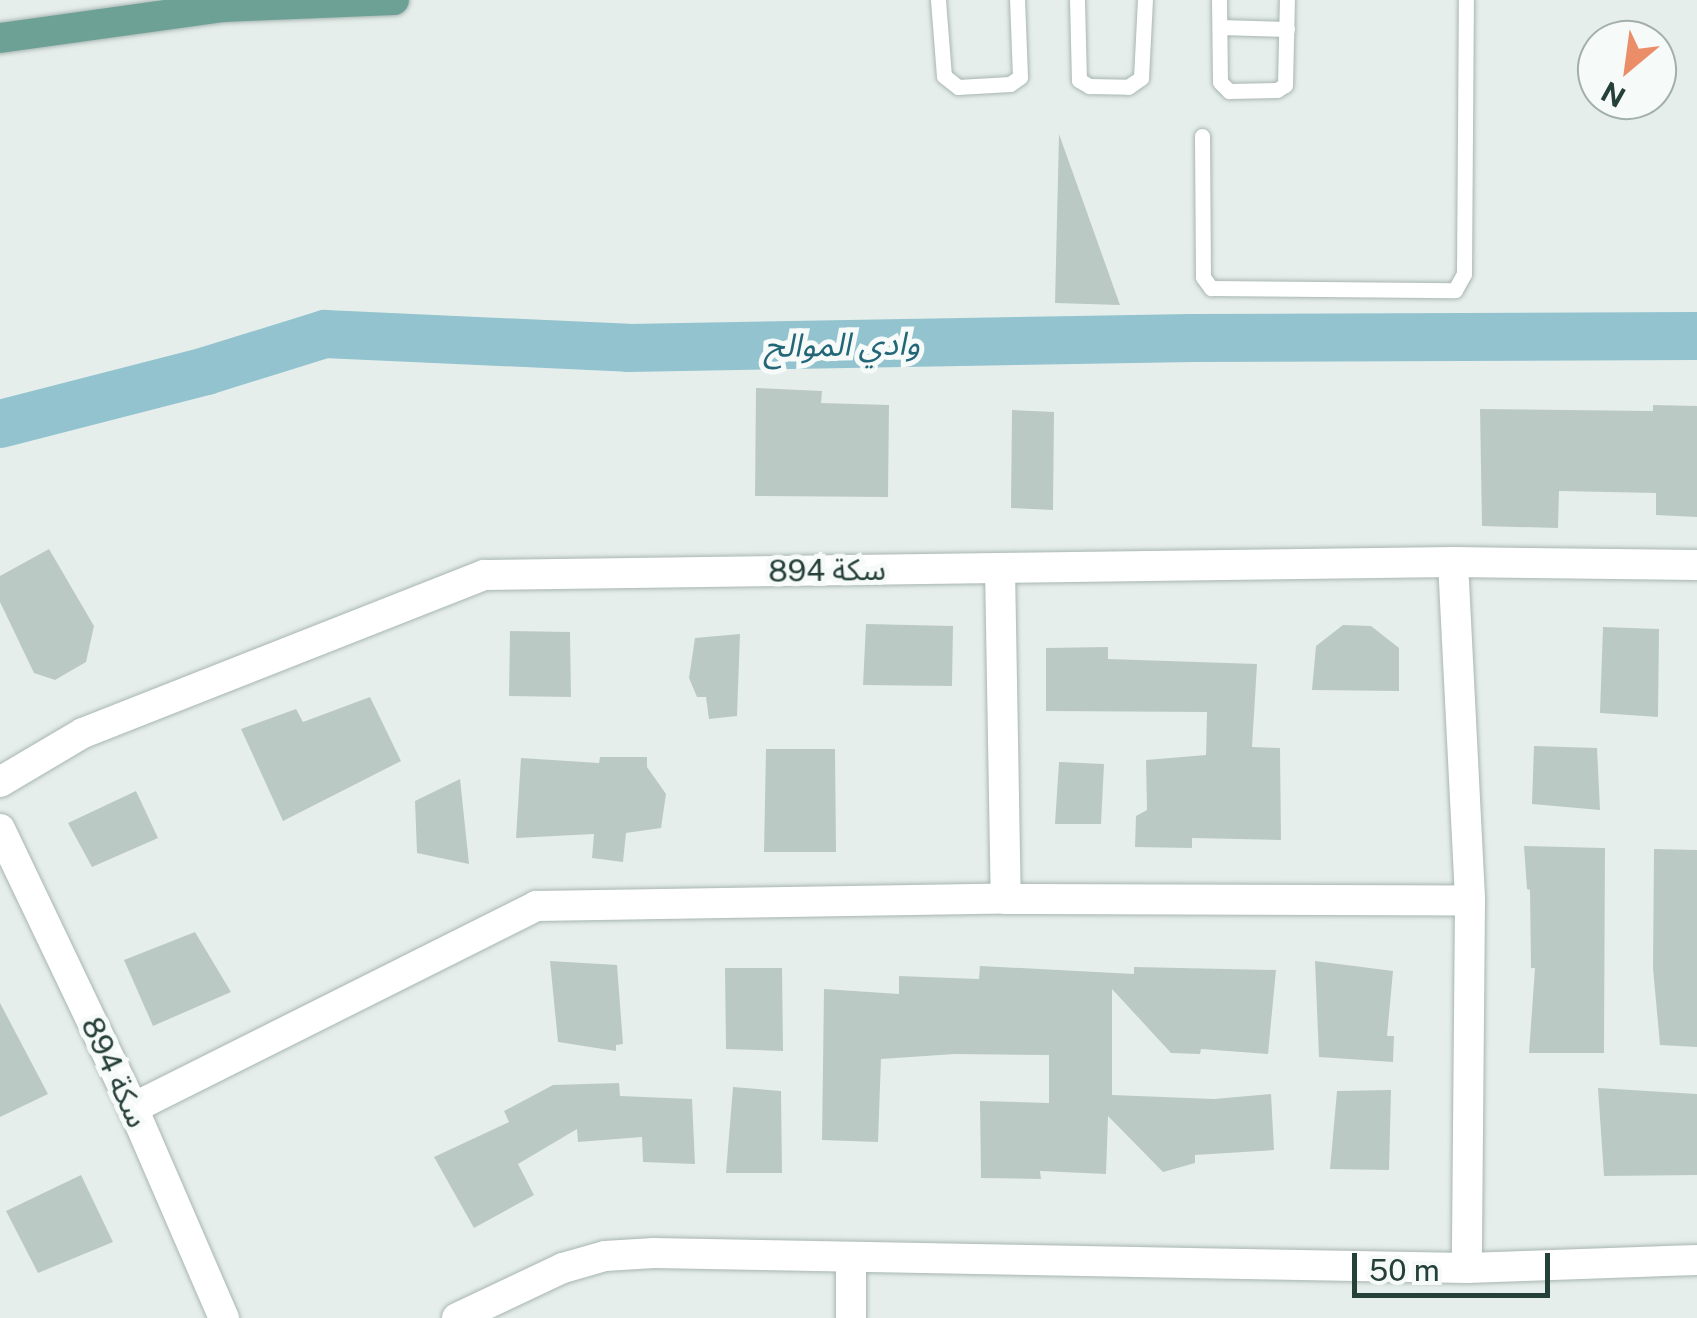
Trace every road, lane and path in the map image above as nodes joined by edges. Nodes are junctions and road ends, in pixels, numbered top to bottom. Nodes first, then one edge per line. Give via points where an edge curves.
1 (394, 0) edge
2 (938, 0) edge
3 (1017, 0) edge
4 (1077, 0) edge
5 (1144, 0) edge
6 (1219, 0) edge
7 (1287, 0) edge
8 (1466, 0) edge
9 (1220, 27) junction
10 (1287, 29) junction
11 (0, 38) edge
12 (1202, 136) dead end
13 (1453, 562) junction
14 (1697, 565) edge
15 (1000, 568) junction
16 (0, 782) edge
17 (0, 828) edge
18 (1006, 900) junction
19 (1470, 902) junction
20 (133, 1108) junction
21 (851, 1258) junction
22 (1697, 1260) edge
23 (1467, 1268) junction
24 (224, 1318) edge
25 (457, 1318) edge
26 (852, 1318) edge

1 - 11 main road via 222,7
2 - 3 lane via 944,76 958,86 1010,84 1020,77
4 - 5 lane via 1080,80 1128,87 1141,78
6 - 9 lane
7 - 10 lane
8 - 12 lane via 1464,274 1455,290 1211,288 1203,277
9 - 10 lane
9 - 10 lane via 1220,82 1229,91 1285,85
13 - 14 street, سكة 894
13 - 15 street, سكة 894
13 - 19 street
15 - 16 street, سكة 894 via 484,575 83,734
15 - 18 street
17 - 20 street, سكة 894
18 - 19 street
18 - 20 street via 536,906
19 - 23 street
20 - 24 street, سكة 894
21 - 23 street
21 - 25 street via 605,1256 563,1268
21 - 26 street
22 - 23 street

